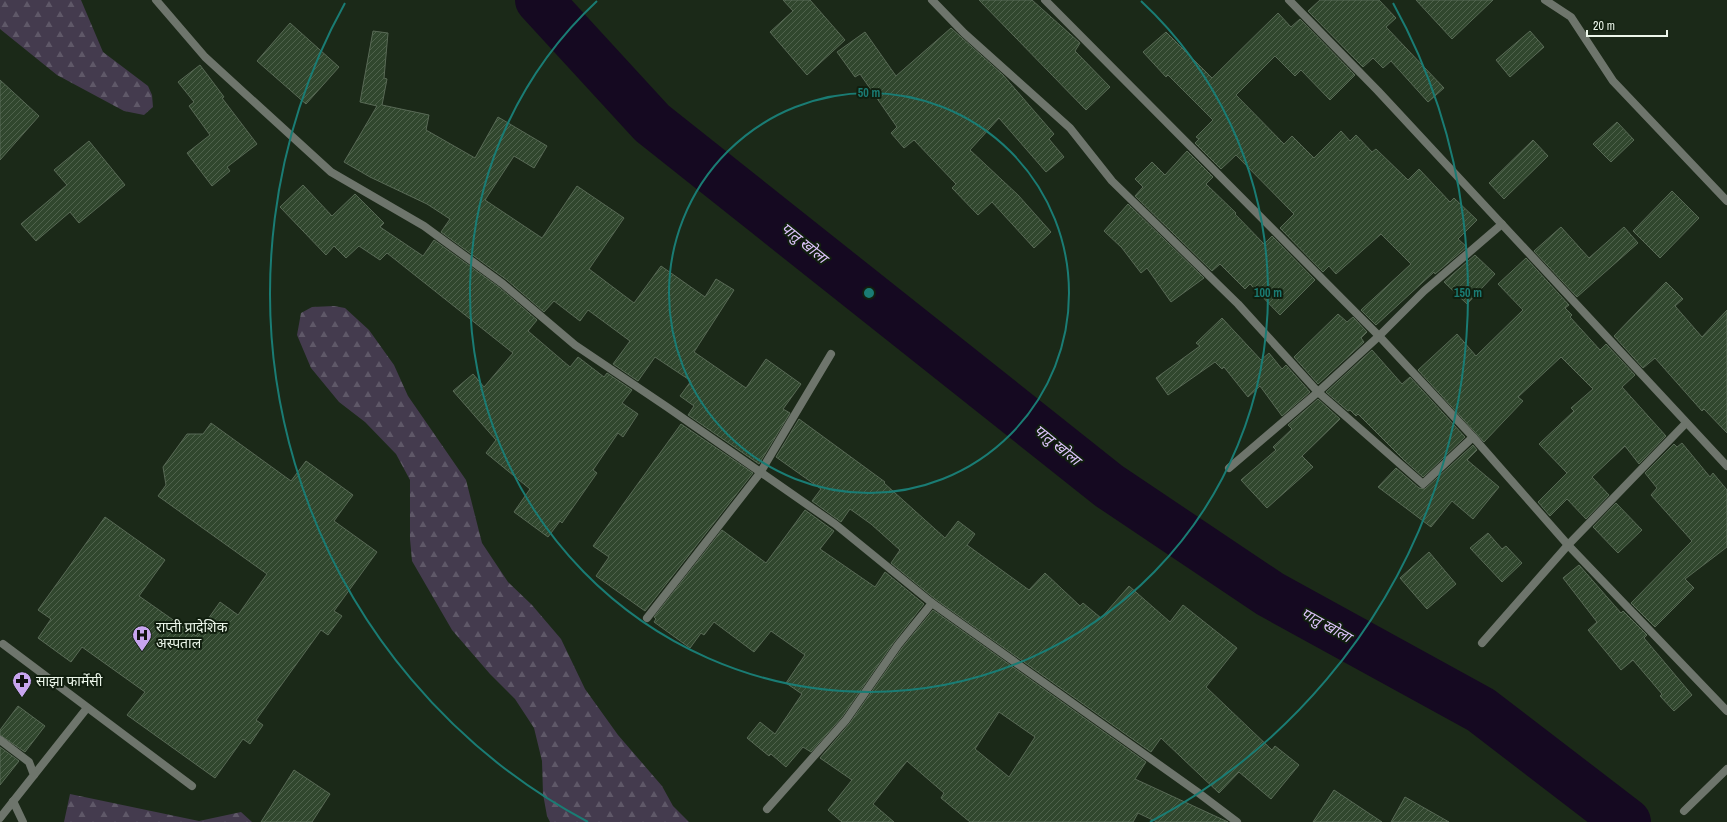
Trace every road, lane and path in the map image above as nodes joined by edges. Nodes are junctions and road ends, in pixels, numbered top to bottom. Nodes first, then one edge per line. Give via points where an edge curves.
1 (156, 0) edge
2 (932, 0) edge
3 (1045, 0) edge
4 (1289, 0) edge
5 (1545, 0) edge
6 (1727, 202) edge
7 (1502, 224) junction
8 (1379, 336) junction
9 (831, 354) dead end
10 (1318, 392) junction
11 (1686, 423) junction
12 (1473, 437) junction
13 (1727, 466) edge
14 (1229, 468) dead end
15 (760, 473) junction
16 (1568, 545) junction
17 (932, 603) junction
18 (647, 618) dead end
19 (1482, 643) dead end
20 (3, 644) dead end
21 (87, 708) junction
22 (1727, 711) edge
23 (0, 740) edge
24 (1727, 770) edge
25 (34, 775) junction
26 (192, 786) dead end
27 (13, 801) junction
28 (767, 809) dead end
29 (1684, 811) dead end
30 (0, 818) edge
31 (23, 822) edge
32 (1237, 822) edge

1 - 15 street via 205,57 330,172 424,226 503,284 575,345
2 - 10 street via 964,33 1070,128 1112,181 1238,304
3 - 8 street
4 - 7 street
5 - 6 street via 1571,18 1613,80
7 - 8 street via 1424,291
7 - 11 street
8 - 10 street
8 - 12 street
9 - 15 street
10 - 12 street via 1423,484
10 - 14 street
11 - 13 street
11 - 16 street
12 - 16 street
15 - 17 street via 835,524
15 - 18 street
16 - 19 street
16 - 22 street
17 - 28 street via 846,720
17 - 32 street via 1184,781
20 - 21 street
21 - 25 street
21 - 26 street
23 - 25 street via 29,762
24 - 29 street
25 - 27 street
27 - 30 street
27 - 31 street

